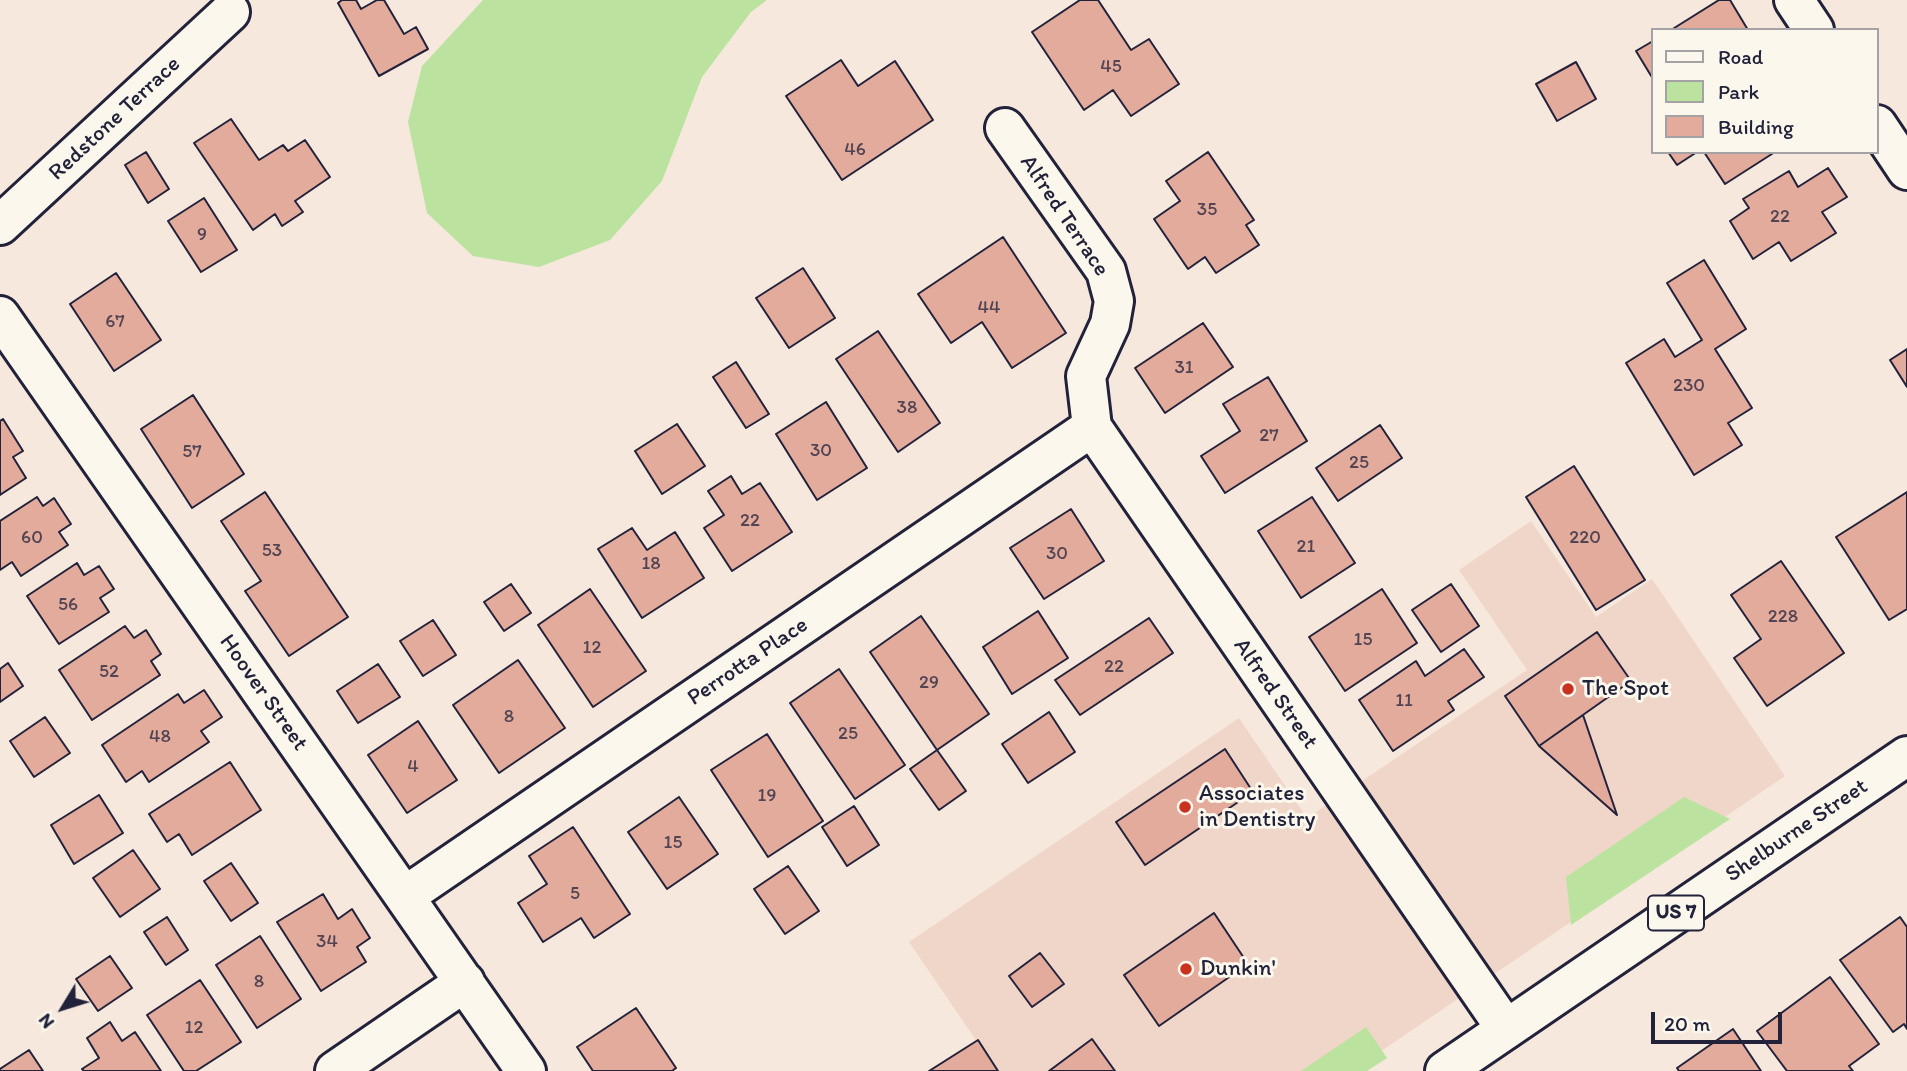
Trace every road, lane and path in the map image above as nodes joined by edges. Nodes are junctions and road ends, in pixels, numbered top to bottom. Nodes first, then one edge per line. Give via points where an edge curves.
1 (1794, 0) edge
2 (230, 12) dead end
3 (1813, 28) edge
4 (1005, 128) dead end
5 (1879, 128) edge
6 (1907, 170) edge
7 (0, 225) edge
8 (0, 316) edge
9 (1092, 427) junction
10 (1907, 756) edge
11 (405, 896) junction
12 (465, 982) junction
13 (1506, 1029) junction
14 (335, 1071) edge
15 (526, 1071) edge
16 (1445, 1071) edge

1 - 3 street
2 - 7 street, Redstone Terrace
4 - 9 street, Alfred Terrace via 1106,271 1114,301 1110,324 1086,376
5 - 6 street
8 - 11 street, Hoover Street
9 - 11 street, Perrotta Place
9 - 13 street, Alfred Street
10 - 13 street, Shelburne Street / US 7
11 - 12 street, Hoover Street
12 - 14 street
12 - 15 street, Hoover Street
13 - 16 street, Shelburne Street / US 7

